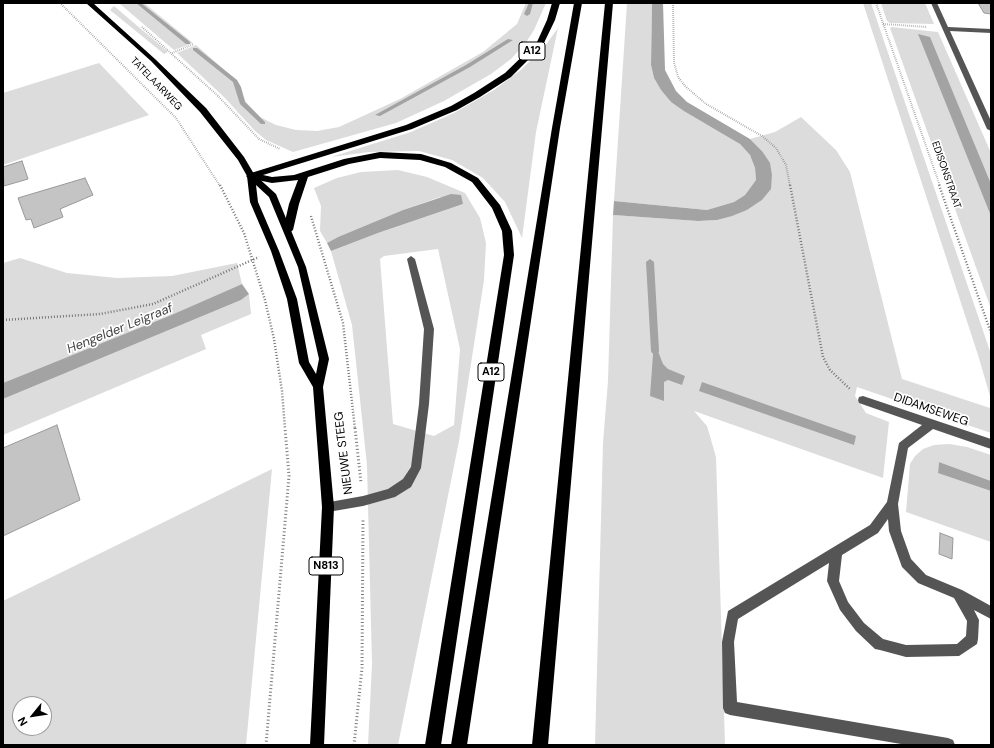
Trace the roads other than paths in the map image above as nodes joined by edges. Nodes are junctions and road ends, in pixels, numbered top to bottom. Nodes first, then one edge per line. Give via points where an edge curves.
1 (89, 3) edge
2 (556, 3) edge
3 (578, 3) edge
4 (609, 3) edge
5 (934, 3) edge
6 (946, 29) junction
7 (991, 31) edge
8 (991, 129) edge
9 (251, 176) junction
10 (304, 176) junction
11 (288, 230) junction
12 (412, 259) dead end
13 (318, 386) junction
14 (863, 400) road end
15 (931, 424) junction
16 (991, 444) edge
17 (892, 504) junction
18 (328, 508) junction
19 (836, 552) junction
20 (958, 594) junction
21 (991, 613) edge
22 (317, 745) edge
23 (433, 745) edge
24 (459, 745) edge
25 (540, 745) edge
26 (948, 745) edge

1 - 9 main road, TATELAARWEG / N813 via 153,60 203,110
2 - 9 highway, A12 via 540,43 508,75 477,95 409,127
3 - 24 highway, A12 via 553,144
4 - 25 highway
5 - 6 street
6 - 7 street
6 - 8 street
9 - 10 highway, A12 via 272,180
9 - 11 main road, NIEUWE STEEG / N813 via 273,196
9 - 13 main road, NIEUWE STEEG / N813 via 254,202 292,298 304,363
10 - 11 highway
10 - 23 highway, A12 via 347,161 374,157 420,157 448,165 475,180 496,207 507,230 509,255
11 - 13 main road, NIEUWE STEEG / N813 via 302,267 324,359
12 - 18 street via 429,329 424,404 416,468 408,483 391,493
13 - 18 main road, NIEUWE STEEG / N813
14 - 15 street, DIDAMSEWEG
15 - 16 street, DIDAMSEWEG
15 - 17 street via 903,446
17 - 19 street via 874,529
17 - 20 street via 895,531 906,563 922,579
18 - 22 main road, NIEUWE STEEG / N813
19 - 20 street via 833,581 844,606 860,627 880,644 906,651 959,650 972,639 973,620
19 - 26 street via 732,615 728,642 730,708
20 - 21 street

